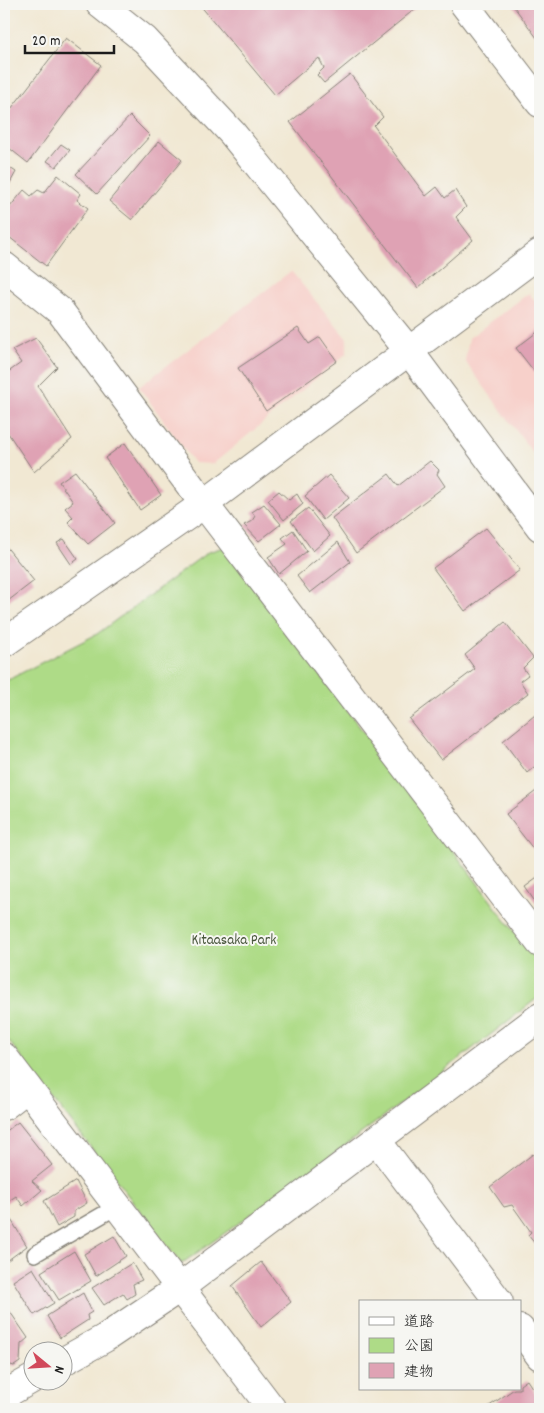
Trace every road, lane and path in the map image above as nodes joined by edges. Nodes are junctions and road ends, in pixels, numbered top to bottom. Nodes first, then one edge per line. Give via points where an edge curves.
1 (100, 4) edge
2 (464, 4) edge
3 (540, 103) edge
4 (540, 253) edge
5 (4, 266) edge
6 (409, 351) junction
7 (204, 504) junction
8 (540, 527) edge
9 (4, 643) edge
10 (540, 943) edge
11 (540, 1017) edge
12 (4, 1057) edge
13 (27, 1088) junction
14 (4, 1106) edge
15 (377, 1141) junction
16 (116, 1207) junction
17 (35, 1254) dead end
18 (178, 1289) junction
19 (497, 1300) edge
20 (522, 1332) edge
21 (72, 1356) edge
22 (540, 1356) edge
23 (22, 1385) edge
24 (4, 1395) edge
25 (4, 1399) edge
26 (11, 1409) edge
27 (272, 1409) edge

1 - 6 street via 144,40 232,133
2 - 3 street
4 - 6 street
5 - 7 street via 60,311
6 - 7 street
6 - 8 street
7 - 9 street
7 - 10 street
11 - 15 street
12 - 13 street
13 - 14 street
13 - 16 street
15 - 18 street
15 - 19 street
16 - 17 lane
16 - 18 street
18 - 21 street
18 - 27 street
20 - 22 street
23 - 24 street
25 - 26 street

